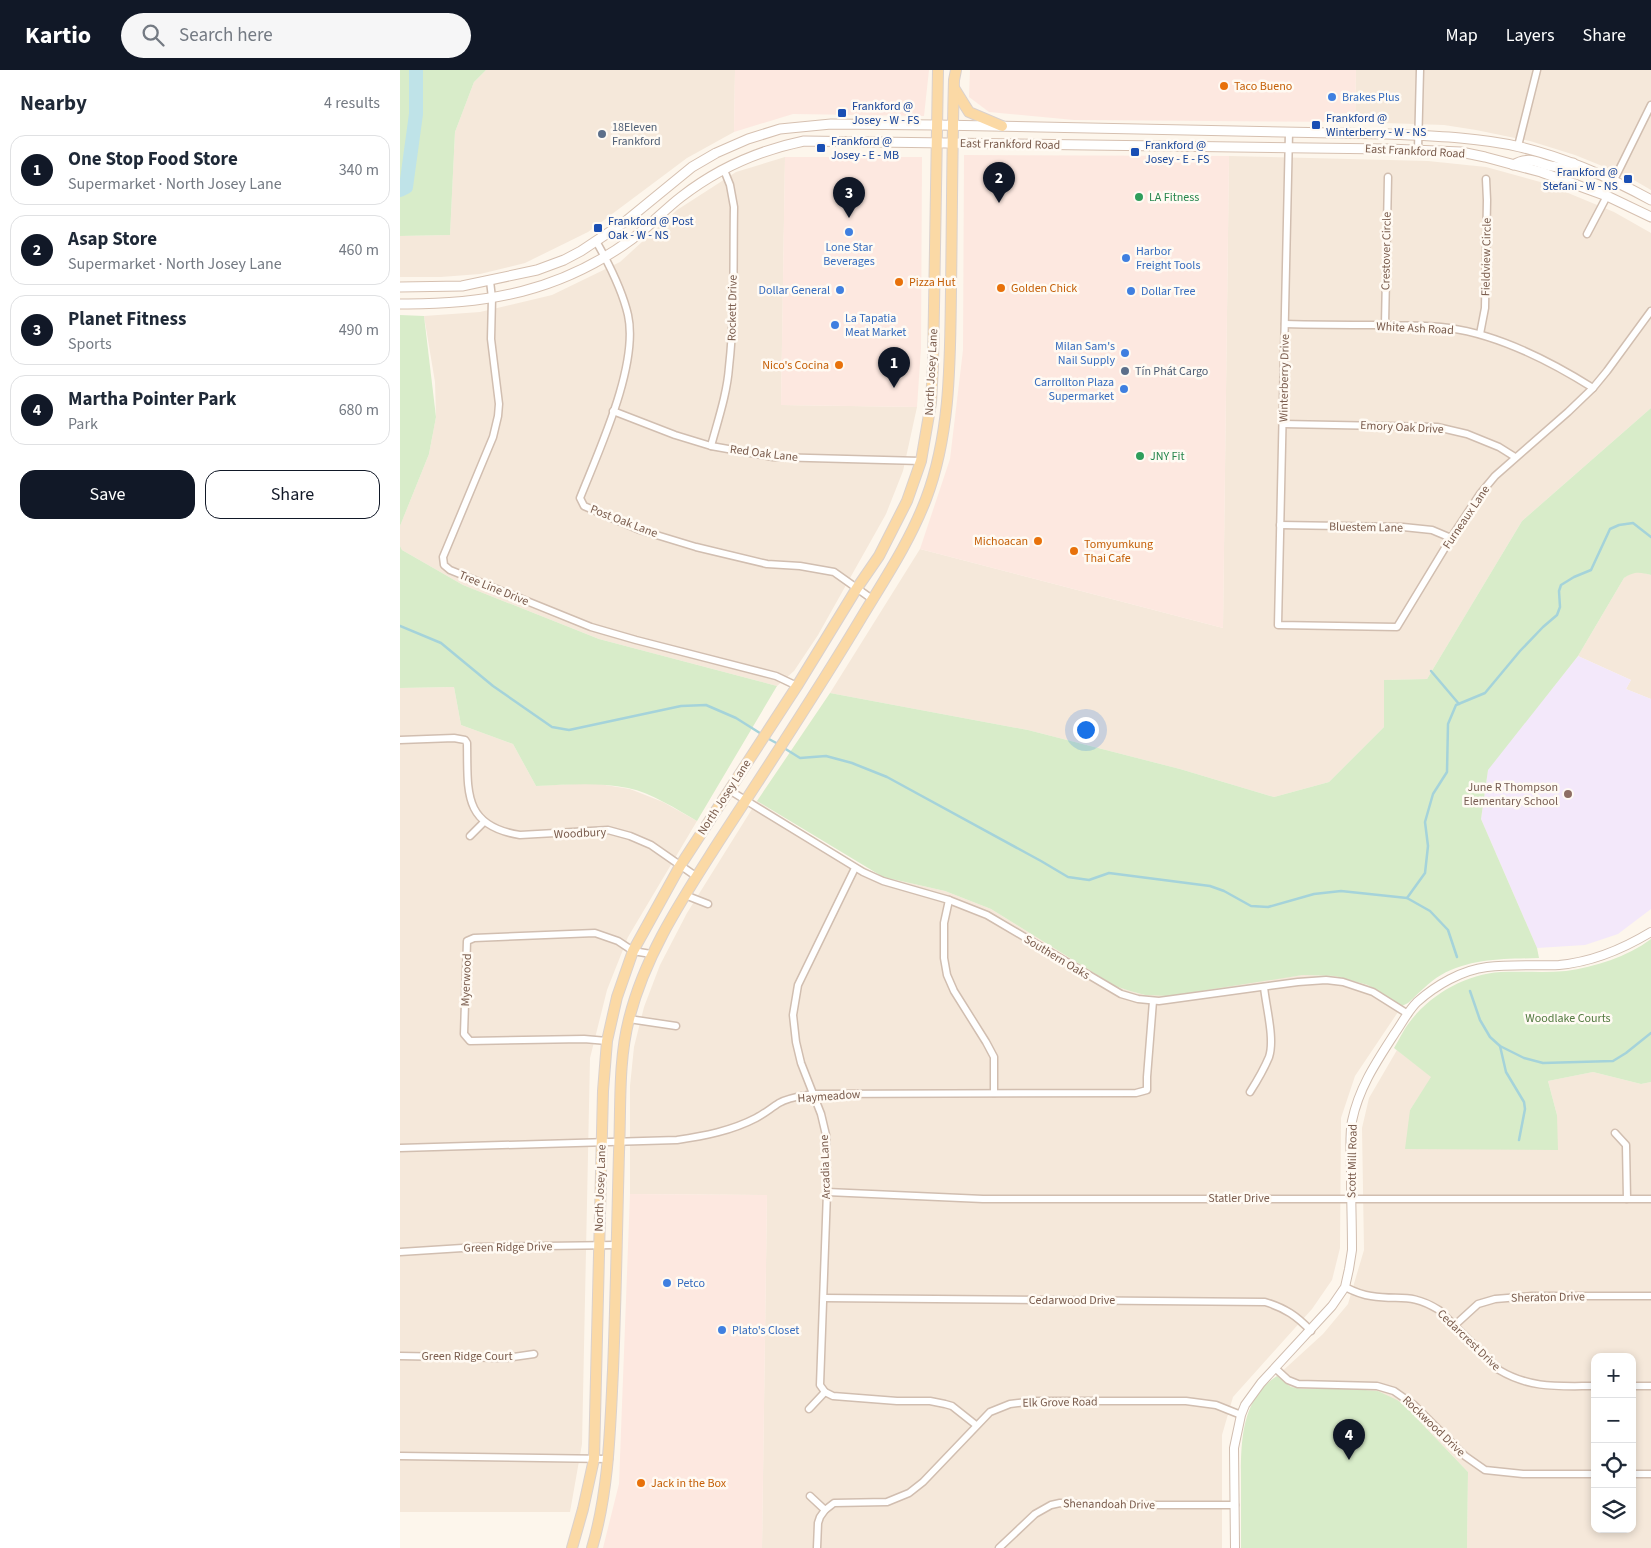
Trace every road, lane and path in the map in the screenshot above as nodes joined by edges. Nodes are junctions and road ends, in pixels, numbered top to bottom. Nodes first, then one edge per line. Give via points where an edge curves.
1 (938, 70) edge
2 (956, 70) edge
3 (1420, 70) edge
4 (1537, 70) edge
5 (954, 88) junction
6 (1651, 105) edge
7 (937, 125) junction
8 (953, 125) junction
9 (1002, 126) junction
10 (790, 128) junction
11 (1123, 129) junction
12 (1289, 132) junction
13 (1418, 135) junction
14 (936, 142) junction
15 (952, 142) junction
16 (792, 143) junction
17 (1122, 146) junction
18 (1518, 146) junction
19 (1288, 148) junction
20 (1418, 150) junction
21 (1573, 163) junction
22 (1514, 165) junction
23 (724, 170) junction
24 (1388, 178) dead end
25 (1486, 179) dead end
26 (1614, 180) junction
27 (1607, 196) junction
28 (1651, 200) edge
29 (1651, 217) edge
30 (1586, 234) dead end
31 (596, 241) junction
32 (604, 256) junction
33 (490, 281) junction
34 (400, 287) edge
35 (492, 298) junction
36 (400, 304) edge
37 (1651, 311) edge
38 (1285, 324) junction
39 (1385, 326) junction
40 (1480, 334) junction
41 (950, 363) junction
42 (933, 366) junction
43 (1593, 388) junction
44 (613, 411) junction
45 (1283, 424) junction
46 (711, 446) junction
47 (1515, 457) junction
48 (922, 461) junction
49 (1280, 525) junction
50 (1451, 538) junction
51 (857, 588) junction
52 (872, 599) junction
53 (1278, 625) joint
54 (797, 686) junction
55 (400, 740) edge
56 (728, 790) junction
57 (746, 801) junction
58 (484, 822) junction
59 (470, 836) dead end
60 (680, 866) junction
61 (855, 868) junction
62 (697, 877) junction
63 (685, 895) junction
64 (949, 900) junction
65 (708, 904) dead end
66 (1651, 932) edge
67 (633, 951) junction
68 (652, 954) junction
69 (1264, 987) junction
70 (1153, 1002) junction
71 (1408, 1014) junction
72 (629, 1019) junction
73 (676, 1026) dead end
74 (607, 1040) junction
75 (1250, 1092) dead end
76 (994, 1093) junction
77 (813, 1094) junction
78 (1615, 1133) dead end
79 (620, 1140) junction
80 (601, 1143) junction
81 (400, 1148) edge
82 (827, 1192) junction
83 (1352, 1198) junction
84 (1627, 1199) junction
85 (1651, 1199) edge
86 (598, 1245) junction
87 (617, 1245) junction
88 (400, 1252) edge
89 (1345, 1287) junction
90 (1651, 1296) edge
91 (824, 1298) junction
92 (1455, 1325) junction
93 (1311, 1331) junction
94 (534, 1354) dead end
95 (400, 1356) edge
96 (1275, 1368) junction
97 (1591, 1386) edge
98 (1636, 1386) edge
99 (1651, 1386) edge
100 (825, 1392) junction
101 (809, 1408) dead end
102 (1241, 1415) junction
103 (976, 1425) junction
104 (400, 1456) edge
105 (594, 1459) junction
106 (609, 1459) junction
107 (1591, 1474) edge
108 (1636, 1474) edge
109 (1651, 1474) edge
110 (810, 1496) dead end
111 (1235, 1505) junction
112 (825, 1510) junction
113 (572, 1548) edge
114 (592, 1548) edge
115 (817, 1548) edge
116 (999, 1548) edge
117 (1235, 1548) edge

1 - 7 main road, North Josey Lane
2 - 5 main road, North Josey Lane
3 - 13 street
4 - 18 street
5 - 8 main road, North Josey Lane
5 - 9 main road via 969,112
6 - 26 street
7 - 8 main road, East Frankford Road
7 - 10 main road, East Frankford Road via 831,124
7 - 14 main road, North Josey Lane
8 - 9 main road, East Frankford Road
8 - 15 main road, North Josey Lane
9 - 11 main road, East Frankford Road
10 - 16 main road
10 - 31 main road, East Frankford Road via 770,131 716,153 692,167
11 - 12 main road, East Frankford Road
11 - 17 main road
12 - 13 main road, East Frankford Road
12 - 19 street, Winterberry Drive
13 - 18 main road, East Frankford Road
13 - 20 street
14 - 15 main road, East Frankford Road
14 - 16 main road, East Frankford Road
14 - 42 main road, North Josey Lane
15 - 17 main road, East Frankford Road
15 - 41 main road, North Josey Lane
16 - 23 main road, East Frankford Road
17 - 19 main road, East Frankford Road
18 - 21 main road, East Frankford Road
19 - 20 main road, East Frankford Road
19 - 38 street, Winterberry Drive
20 - 22 main road, East Frankford Road via 1461,152
21 - 22 main road via 1560,167 1528,160
21 - 26 main road, East Frankford Road
22 - 27 main road, East Frankford Road
23 - 32 main road, East Frankford Road via 697,185 632,239
23 - 46 street, Rockett Drive via 734,207 731,340 723,404
24 - 39 street, Crestover Circle
25 - 40 street, Fieldview Circle via 1485,308
26 - 28 main road, East Frankford Road
27 - 29 main road, East Frankford Road
27 - 30 street
31 - 32 street, Post Oak Lane
31 - 33 main road, East Frankford Road via 564,260
32 - 35 main road, East Frankford Road via 565,278 532,290
32 - 44 street, Post Oak Lane via 622,295 629,327 626,369
33 - 34 main road, East Frankford Road via 462,286
33 - 35 street, Tree Line Drive
35 - 36 main road, East Frankford Road
35 - 54 street, Tree Line Drive via 491,339 498,416 443,557 444,565 591,627 776,676
37 - 43 street, Furneaux Lane
38 - 39 street, White Ash Road
38 - 45 street, Winterberry Drive
39 - 40 street, White Ash Road via 1450,328
40 - 43 street, White Ash Road via 1547,361
41 - 42 main road
41 - 52 main road, North Josey Lane via 946,415 927,496 909,538
42 - 48 main road, North Josey Lane
43 - 47 street, Furneaux Lane
44 - 46 street, Red Oak Lane
44 - 51 street, Post Oak Lane via 580,498 584,506 640,530 696,547 767,564 834,572
45 - 47 street, Emory Oak Drive via 1436,426 1475,437
45 - 49 street, Winterberry Drive
46 - 48 street, Red Oak Lane via 789,458
47 - 50 street, Furneaux Lane via 1480,494
48 - 51 main road, North Josey Lane via 907,501 879,556
49 - 50 street, Bluestem Lane via 1403,527 1432,530
49 - 53 street, Winterberry Drive
50 - 53 street, Furneaux Lane via 1397,627
51 - 52 street, Post Oak Lane
51 - 54 main road, North Josey Lane
52 - 57 main road, North Josey Lane via 814,697
54 - 56 main road, North Josey Lane
55 - 58 street via 465,740 468,792
56 - 57 street, Southern Oaks
56 - 60 main road, North Josey Lane
57 - 61 street, Southern Oaks
57 - 62 main road, North Josey Lane
58 - 59 street
58 - 60 street, Woodbury via 492,828 520,835 608,830 651,845
60 - 62 street, Woodbury
60 - 67 main road, North Josey Lane
61 - 64 street, Southern Oaks via 883,881
61 - 77 street, Arcadia Lane via 809,960 796,994 793,1015 796,1042
62 - 63 main road, North Josey Lane
63 - 65 street
63 - 68 main road, North Josey Lane
64 - 70 street, Southern Oaks via 987,915 1111,990
64 - 76 street via 944,922 947,975 994,1057
66 - 71 street, Scott Mill Road via 1613,952 1591,959 1558,965 1506,965 1470,970 1433,990
67 - 68 street, Myerwood
67 - 74 main road, North Josey Lane
67 - 74 street, Myerwood via 618,941 595,933 467,940 464,1034 470,1040
68 - 72 main road, North Josey Lane
69 - 70 street, Southern Oaks
69 - 71 street, Southern Oaks via 1314,980 1343,982 1373,992
69 - 75 street via 1271,1040 1269,1056
70 - 76 street, Haymeadow via 1148,1090 1136,1093
71 - 83 street, Scott Mill Road via 1369,1073 1357,1102 1352,1123
72 - 73 street
72 - 79 main road, North Josey Lane via 624,1044
74 - 80 main road, North Josey Lane
76 - 77 street, Haymeadow
77 - 79 street, Haymeadow via 781,1102 757,1118 709,1135 677,1140
77 - 82 street, Arcadia Lane via 826,1135
78 - 84 street via 1626,1145
79 - 80 street, Haymeadow
79 - 87 main road, North Josey Lane
80 - 81 street, Haymeadow
80 - 86 main road, North Josey Lane
82 - 83 street, Statler Drive via 983,1199
82 - 91 street, Arcadia Lane
83 - 84 street, Statler Drive
83 - 89 street, Scott Mill Road via 1352,1250
84 - 85 street, Statler Drive
86 - 87 street, Green Ridge Drive
86 - 88 street, Green Ridge Drive
86 - 105 main road, North Josey Lane
87 - 106 main road, North Josey Lane
89 - 92 street, Cedarcrest Drive via 1372,1296 1416,1299 1439,1310
89 - 93 street, Scott Mill Road
90 - 92 street, Sheraton Drive via 1495,1299 1478,1304
91 - 93 street, Cedarwood Drive via 1265,1302 1292,1312
91 - 100 street, Arcadia Lane via 820,1385
92 - 97 street, Cedarcrest Drive via 1510,1377 1533,1384
93 - 96 street, Scott Mill Road
94 - 95 street, Green Ridge Court via 506,1358
96 - 102 street, Scott Mill Road via 1253,1393
96 - 107 street, Rockwood Drive via 1298,1384 1377,1386 1394,1391 1414,1405 1465,1456 1485,1470 1523,1474
98 - 99 street
100 - 101 street
100 - 103 street via 841,1397 945,1404
102 - 103 street, Elk Grove Road via 1216,1405 1186,1401 1036,1401 996,1409
102 - 111 street, Scott Mill Road via 1234,1448
103 - 112 street, Elk Grove Road via 909,1493 880,1503 834,1503
104 - 105 street
105 - 106 street
105 - 113 main road, North Josey Lane
106 - 114 main road, North Josey Lane
108 - 109 street
110 - 112 street
111 - 116 street, Shenandoah Drive via 1060,1503 1035,1514
111 - 117 street, Scott Mill Road
112 - 115 street via 818,1523

